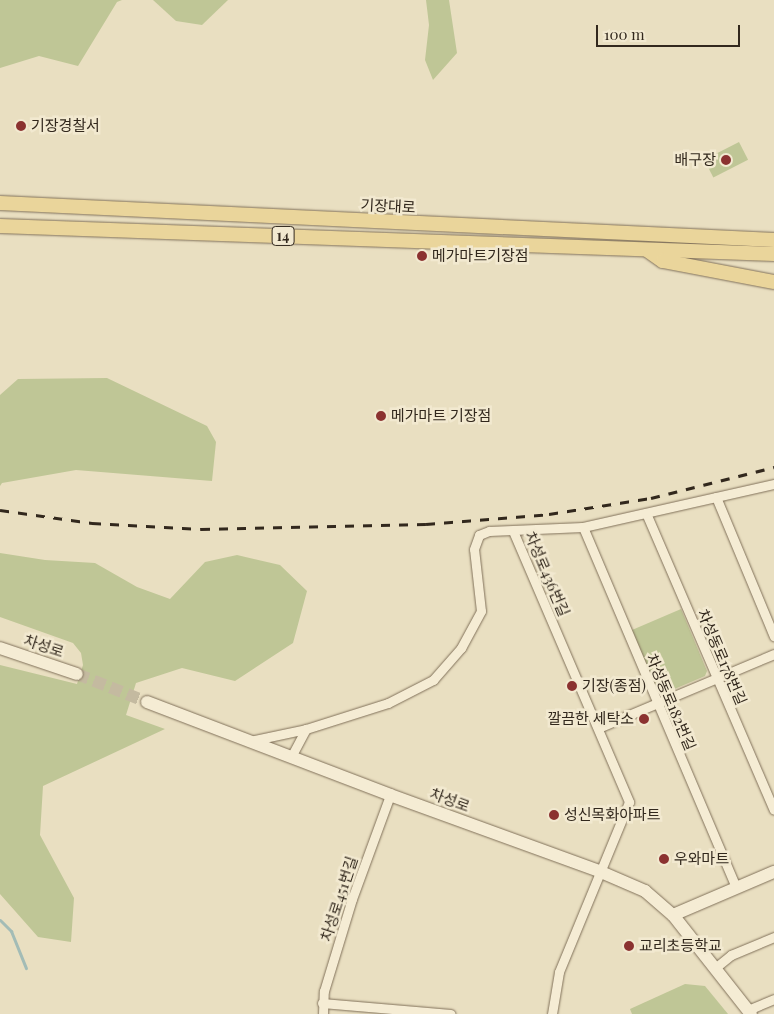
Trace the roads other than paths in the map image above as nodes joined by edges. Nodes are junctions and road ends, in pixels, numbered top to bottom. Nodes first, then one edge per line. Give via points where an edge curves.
1 (0, 203) edge
2 (0, 226) edge
3 (774, 240) edge
4 (646, 249) junction
5 (774, 254) edge
6 (774, 282) edge
7 (774, 484) edge
8 (716, 497) junction
9 (646, 513) junction
10 (583, 527) junction
11 (513, 531) junction
12 (774, 636) edge
13 (0, 648) edge
14 (774, 654) edge
15 (77, 674) tunnel mouth
16 (716, 678) junction
17 (147, 702) tunnel mouth
18 (656, 703) junction
19 (598, 728) junction
20 (306, 729) junction
21 (248, 742) junction
22 (292, 757) junction
23 (390, 795) junction
24 (774, 810) edge
25 (601, 872) junction
26 (774, 872) edge
27 (736, 888) junction
28 (673, 915) junction
29 (774, 937) edge
30 (715, 968) junction
31 (774, 999) edge
32 (322, 1003) junction
33 (390, 1012) edge
34 (750, 1012) edge
35 (323, 1014) edge
36 (451, 1014) edge
37 (552, 1014) edge

1 - 3 main road, 기장대로 / 14
2 - 4 main road, 14
4 - 5 main road, 14
4 - 6 main road via 663,261
7 - 8 street, 차성로436번길
8 - 9 street, 차성로436번길
8 - 12 street
9 - 10 street, 차성로436번길
9 - 16 street, 차성동로178번길
10 - 11 street, 차성로436번길
10 - 18 street, 차성동로182번길
11 - 19 street, 차성로436번길
11 - 20 street via 489,531 479,535 474,549 481,611 461,648 433,680 388,702
13 - 15 main road, 차성로
14 - 16 street
16 - 18 street
16 - 24 street, 차성동로178번길
17 - 21 main road, 차성로
18 - 19 street
18 - 27 street, 차성동로182번길
19 - 25 street, 차성로436번길 via 629,802
20 - 21 street
20 - 22 street via 296,742
21 - 22 main road, 차성로
22 - 23 main road, 차성로
23 - 25 main road, 차성로
23 - 32 street, 차성로451번길 via 352,899
25 - 28 main road, 차성로 via 644,891
25 - 37 street, 차성로436번길 via 559,972
26 - 27 main road
27 - 28 main road
28 - 30 main road, 차성로
29 - 30 street via 731,954
30 - 34 main road, 차성로
31 - 34 street, 차성로
32 - 33 street
32 - 35 street, 차성로451번길
33 - 36 street

